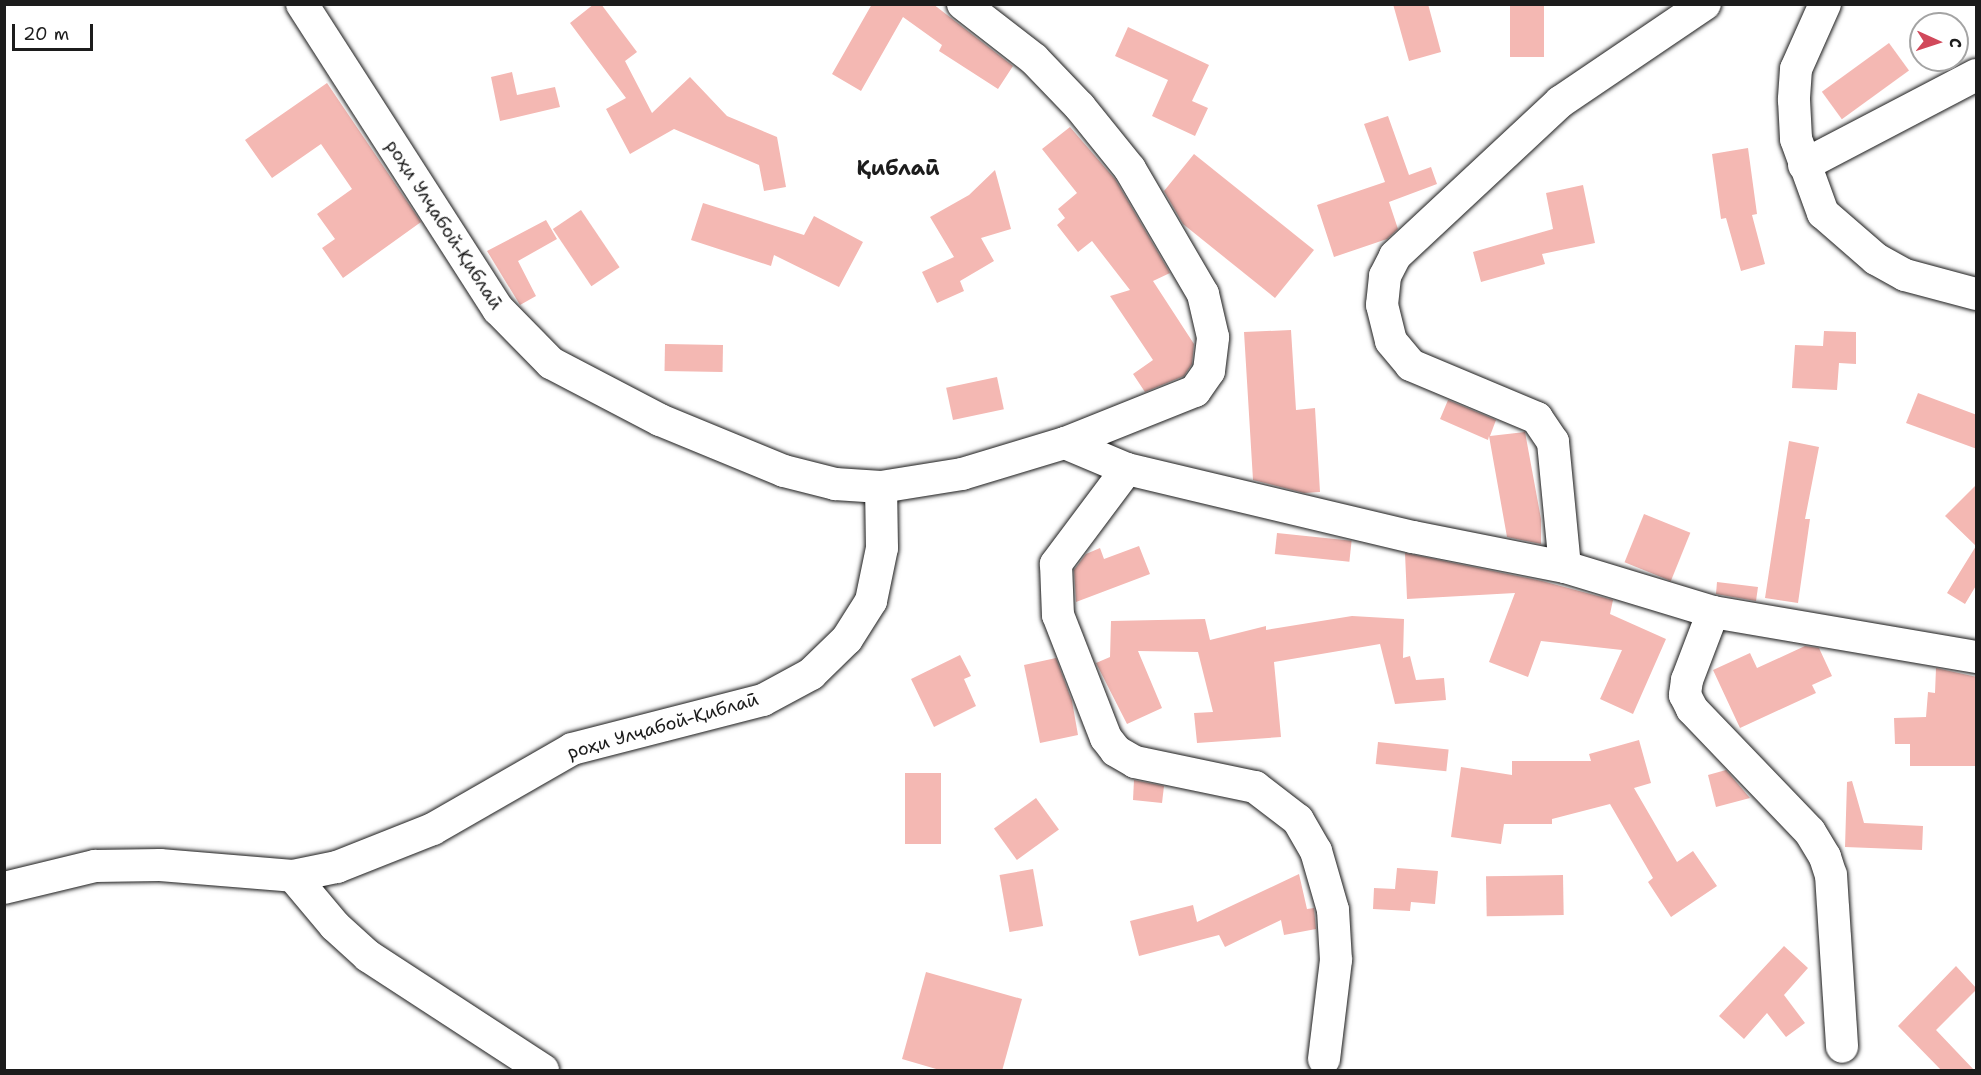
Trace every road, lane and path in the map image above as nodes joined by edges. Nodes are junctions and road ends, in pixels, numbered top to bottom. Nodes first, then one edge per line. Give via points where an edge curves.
1 (302, 4) edge
2 (963, 4) edge
3 (1705, 4) edge
4 (1825, 4) edge
5 (1977, 75) edge
6 (1803, 165) junction
7 (1977, 294) edge
8 (1065, 443) junction
9 (1127, 469) junction
10 (881, 487) junction
11 (1565, 567) junction
12 (1713, 612) junction
13 (1977, 657) edge
14 (292, 876) junction
15 (4, 888) edge
16 (1842, 1047) dead end
17 (1324, 1059) dead end
18 (543, 1071) edge

1 - 10 street, роҳи Улҷабой-Қиблаӣ via 498,309 551,363 660,420 784,471 835,484
2 - 8 street via 1034,59 1080,107 1130,169 1203,294 1213,337 1209,371 1195,391
3 - 11 street via 1560,102 1395,256 1385,276 1382,305 1391,341 1411,365 1537,418 1553,442
4 - 6 street via 1797,69 1796,139
5 - 6 street
6 - 7 street via 1823,213 1876,259 1905,275
8 - 9 street
8 - 10 street via 962,474
9 - 11 street via 1413,537
9 - 17 street via 1056,564 1058,615 1106,738 1116,751 1135,762 1255,787 1298,820 1316,851 1333,910 1336,960
10 - 14 street, роҳи Улҷабой-Қиблаӣ via 882,548 871,601 847,639 811,674 763,700 572,749 433,829 337,867
11 - 12 street
12 - 13 street
12 - 16 street via 1687,680 1686,696 1692,709 1810,832 1825,857 1832,875
14 - 15 street, роҳи Улҷабой-Қиблаӣ via 160,865 95,866
14 - 18 street via 335,926 368,956

